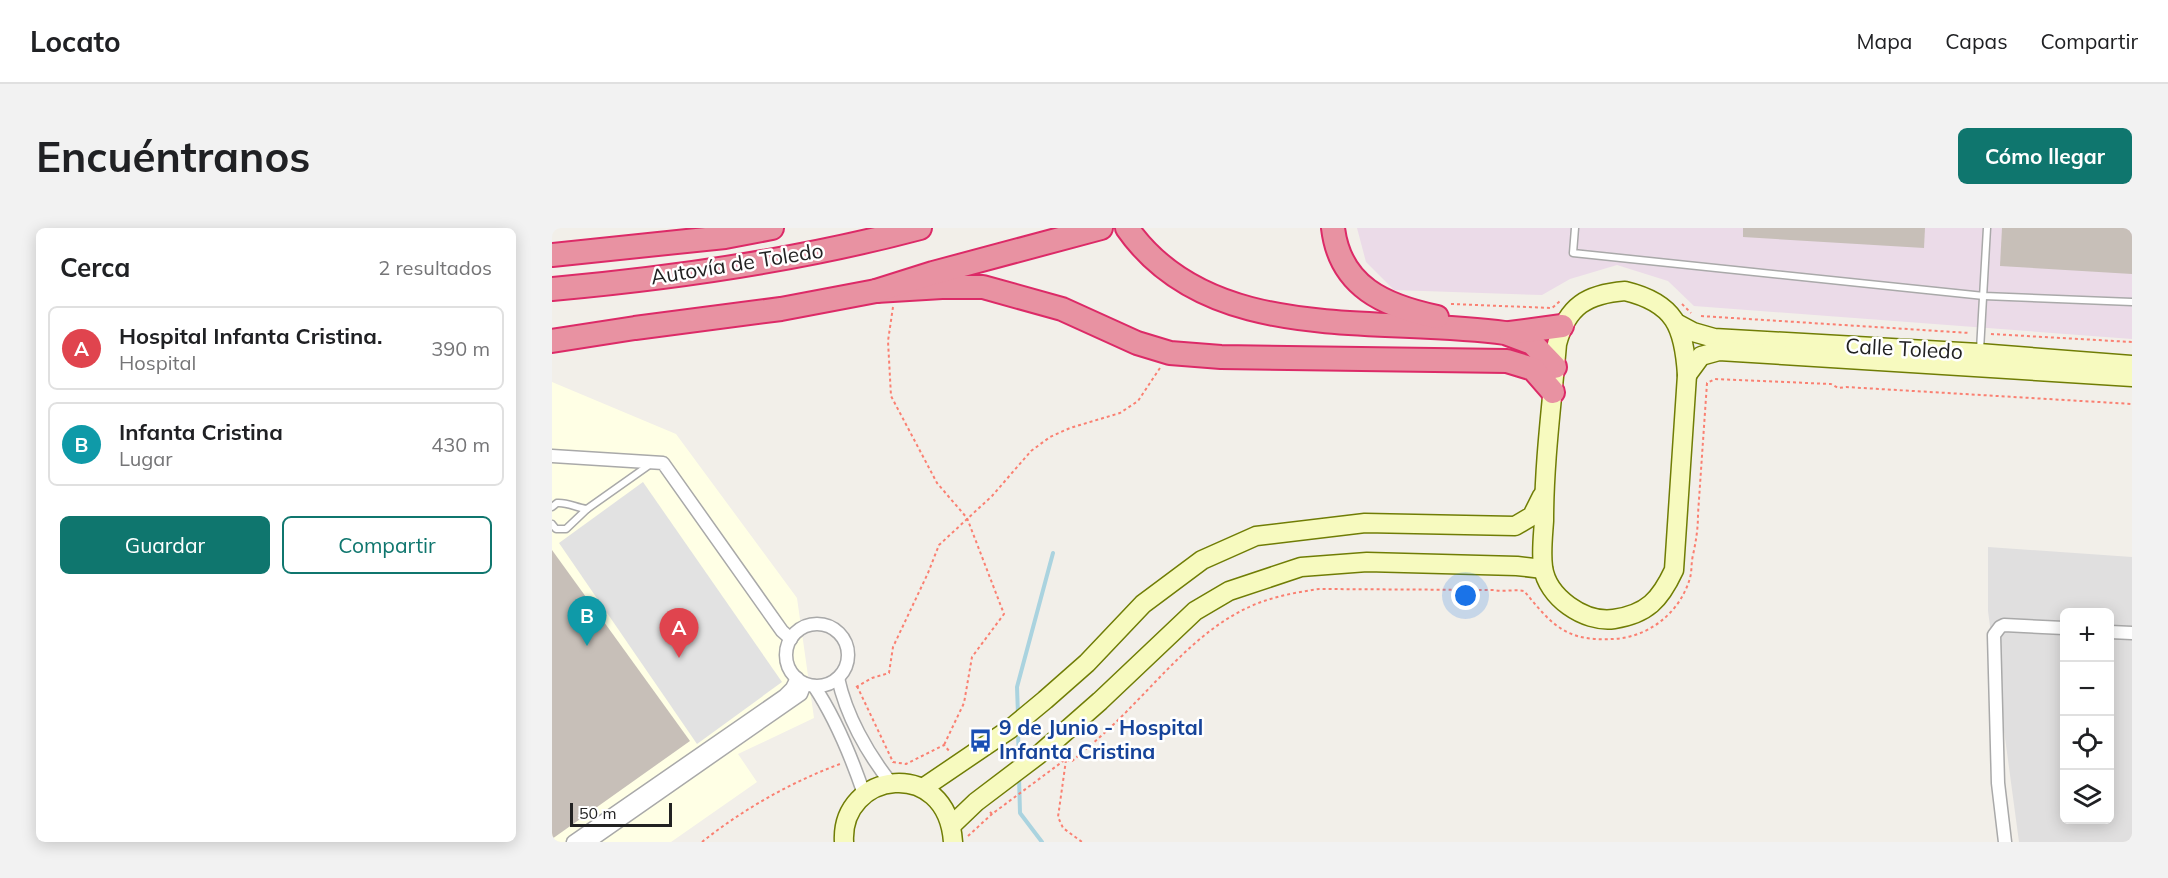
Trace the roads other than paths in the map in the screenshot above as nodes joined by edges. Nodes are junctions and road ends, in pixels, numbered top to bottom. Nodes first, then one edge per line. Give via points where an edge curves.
1 (772, 228) edge
2 (920, 228) edge
3 (1101, 228) edge
4 (1333, 228) edge
5 (1575, 228) edge
6 (1987, 228) edge
7 (1129, 231) edge
8 (552, 255) edge
9 (552, 289) edge
10 (885, 294) junction
11 (1983, 296) junction
12 (2132, 302) edge
13 (1678, 324) junction
14 (1562, 326) junction
15 (635, 328) junction
16 (552, 331) edge
17 (1500, 333) junction
18 (552, 341) edge
19 (1979, 353) junction
20 (2132, 365) edge
21 (1555, 367) junction
22 (1687, 375) junction
23 (2132, 377) edge
24 (1553, 392) junction
25 (552, 456) edge
26 (653, 463) junction
27 (1544, 491) junction
28 (552, 507) edge
29 (588, 509) junction
30 (552, 524) edge
31 (1543, 568) junction
32 (2060, 628) edge
33 (2114, 632) edge
34 (2132, 633) edge
35 (790, 639) junction
36 (838, 678) junction
37 (805, 682) junction
38 (891, 783) junction
39 (923, 789) junction
40 (864, 794) junction
41 (952, 833) edge
42 (573, 842) edge
43 (590, 842) edge
44 (844, 842) edge
45 (2005, 842) edge

1 - 8 highway, Autovía de Toledo via 725,237
2 - 9 highway, Autovía de Toledo via 730,267
3 - 10 highway via 933,273
4 - 17 highway via 1335,246 1349,271 1372,295 1403,310
5 - 11 lane via 1572,253
6 - 11 lane
7 - 17 highway via 1183,281 1233,304 1325,321
10 - 15 highway
10 - 24 highway via 983,287 1062,309 1137,343 1170,353 1507,361 1533,369
11 - 12 lane
11 - 19 lane
13 - 14 main road via 1660,305 1625,291 1606,292 1588,299 1573,310
13 - 19 main road, Calle Toledo via 1714,338
13 - 22 main road
14 - 17 highway
14 - 21 main road
15 - 16 highway
15 - 18 highway
17 - 21 highway via 1532,343
19 - 20 main road, Calle Toledo
21 - 24 main road
22 - 23 main road, Calle Toledo via 1701,356 1719,351
22 - 31 main road via 1674,570 1665,590 1649,606 1630,616 1608,620 1586,616 1567,605 1552,589
24 - 27 main road
25 - 26 street
26 - 29 lane
26 - 35 street via 663,463
27 - 31 main road
27 - 39 main road via 1532,516 1515,526 1365,523 1256,536 1202,560 1143,604 1087,663 1026,716
28 - 29 lane via 567,502 575,508
29 - 30 lane via 566,529 556,529
31 - 41 main road via 1367,562 1301,567 1229,591 1195,611 1100,701 1009,778 987,806
32 - 45 street via 2011,625 2000,627 1994,635 1998,783
33 - 34 street
35 - 36 street via 814,624 833,628 846,642 848,652 848,661
35 - 37 street via 790,669
36 - 37 street via 823,686
36 - 38 street via 873,760
37 - 40 street via 824,701 853,760
37 - 42 street
37 - 43 street via 801,694
38 - 39 main road via 913,784
38 - 40 main road
39 - 41 main road via 945,808
40 - 44 main road via 847,818

